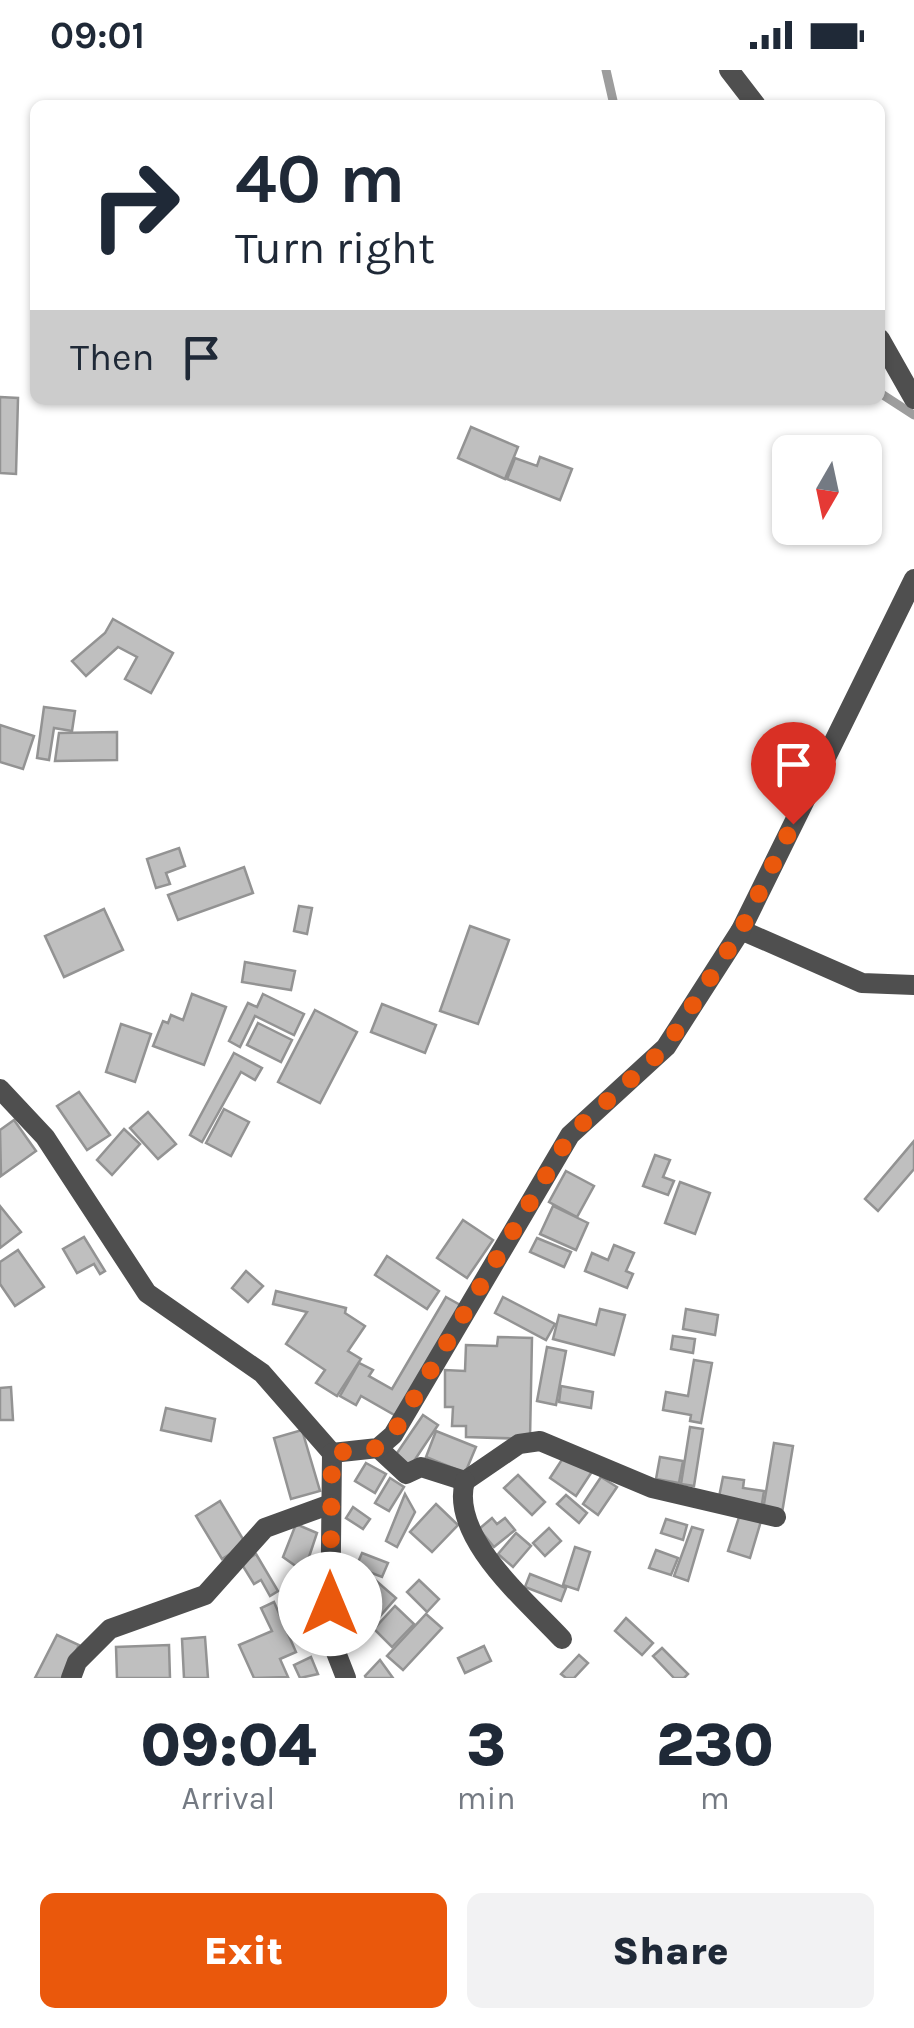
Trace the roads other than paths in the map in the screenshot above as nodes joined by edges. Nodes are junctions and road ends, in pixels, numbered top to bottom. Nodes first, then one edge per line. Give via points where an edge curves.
1 (729, 70) edge
2 (752, 100) edge
3 (885, 348) edge
4 (914, 368) edge
5 (914, 398) edge
6 (914, 579) edge
7 (741, 930) junction
8 (914, 985) edge
9 (0, 1089) edge
10 (378, 1448) junction
11 (332, 1453) junction
12 (465, 1481) junction
13 (331, 1504) junction
14 (776, 1517) dead end
15 (562, 1639) dead end
16 (72, 1678) edge
17 (346, 1678) edge

1 - 2 street
3 - 5 street
4 - 5 street via 908,380
6 - 7 street
7 - 8 street via 862,983
7 - 10 street via 666,1047 570,1135 393,1434
9 - 11 street via 45,1137 146,1293 262,1374
10 - 11 street
10 - 12 street via 406,1474 420,1466
11 - 13 street
12 - 14 street via 519,1444 540,1441 652,1488
12 - 15 street via 460,1496 479,1549
13 - 16 street via 265,1528 205,1595 110,1629 78,1662
13 - 17 street via 330,1637

